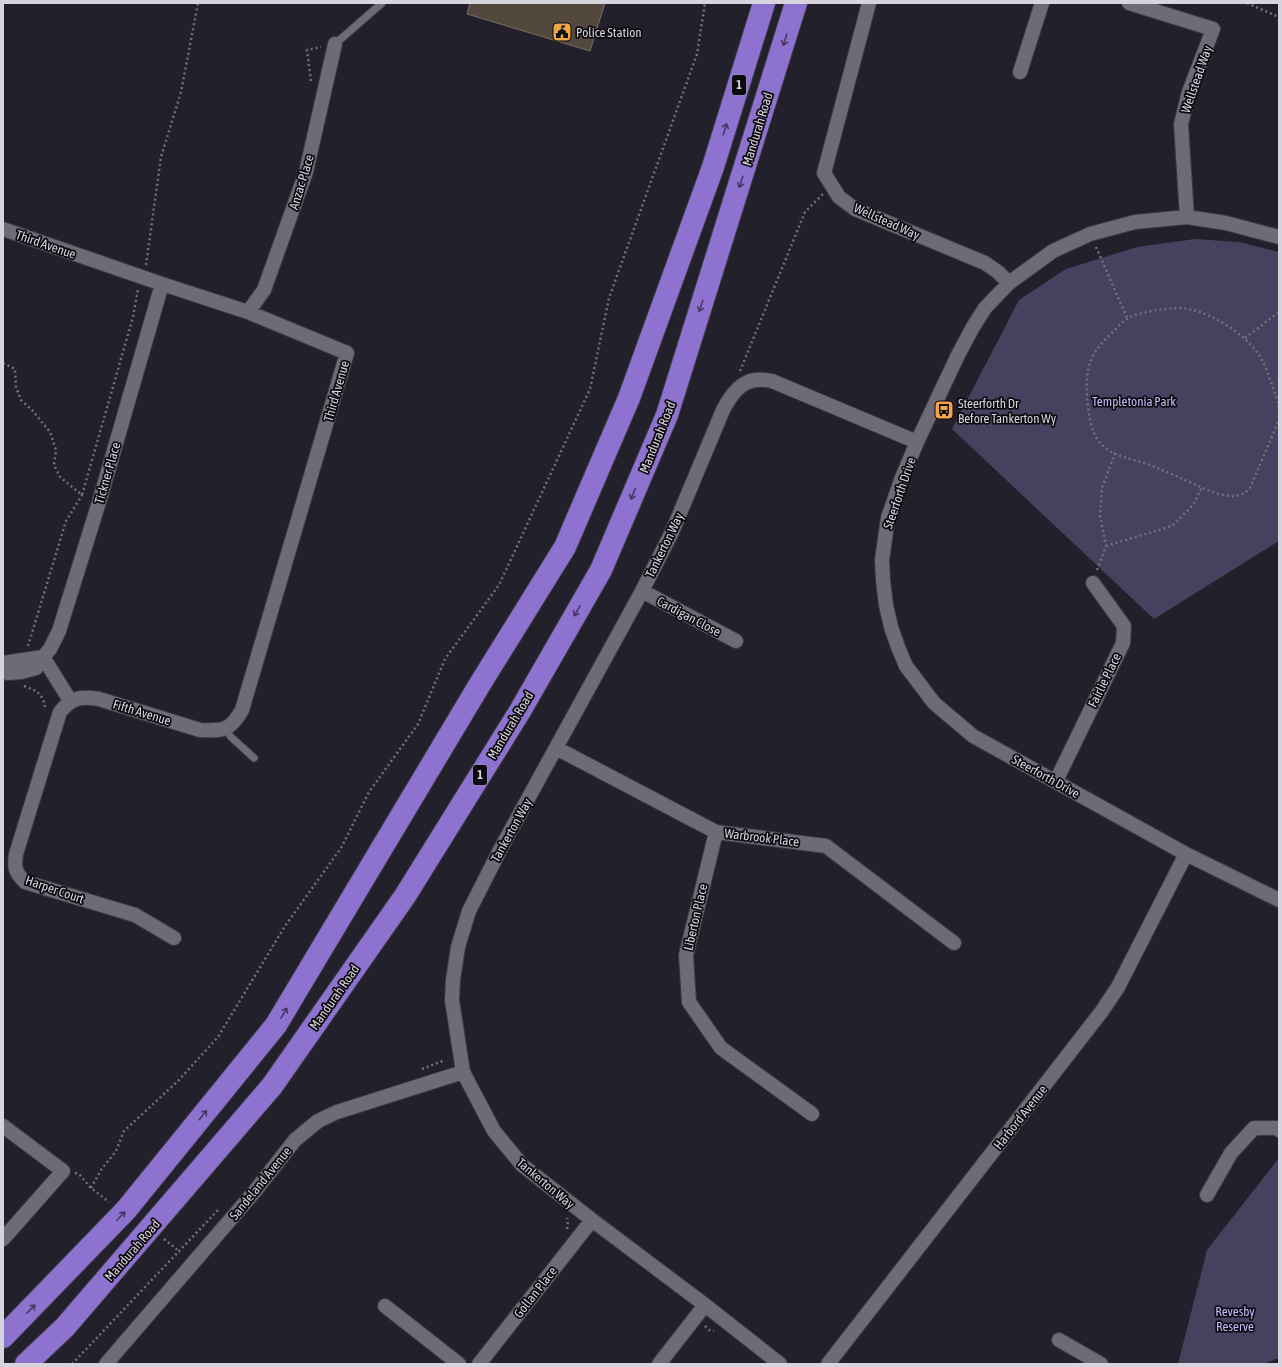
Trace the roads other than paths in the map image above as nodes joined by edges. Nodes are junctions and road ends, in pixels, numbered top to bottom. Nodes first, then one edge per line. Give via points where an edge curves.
1 (382, 3) edge
2 (764, 3) edge
3 (796, 3) edge
4 (869, 3) edge
5 (1042, 3) edge
6 (1129, 3) edge
7 (335, 44) joint
8 (1020, 72) dead end
9 (1187, 217) junction
10 (3, 229) edge
11 (1279, 237) edge
12 (1009, 283) junction
13 (162, 284) junction
14 (248, 312) junction
15 (917, 442) junction
16 (1093, 583) road end
17 (642, 591) junction
18 (736, 641) dead end
19 (42, 657) junction
20 (3, 663) edge
21 (23, 666) junction
22 (3, 671) edge
23 (71, 702) junction
24 (226, 729) junction
25 (556, 748) junction
26 (254, 758) dead end
27 (1056, 781) junction
28 (716, 832) junction
29 (1186, 854) junction
30 (1279, 900) edge
31 (174, 938) dead end
32 (954, 943) dead end
33 (463, 1072) junction
34 (812, 1114) dead end
35 (3, 1126) edge
36 (1279, 1130) edge
37 (1207, 1195) dead end
38 (592, 1220) junction
39 (3, 1239) edge
40 (704, 1304) junction
41 (384, 1306) dead end
42 (3, 1337) edge
43 (1059, 1340) dead end
44 (26, 1364) edge
45 (106, 1364) edge
46 (459, 1364) edge
47 (479, 1364) edge
48 (659, 1364) edge
49 (780, 1364) edge
50 (828, 1364) edge
51 (1102, 1364) edge

1 - 7 lane
42 -> 2 highway, 1 via 126,1210 276,1025 565,547 629,398 713,167
3 -> 44 highway, Mandurah Road / 1 via 667,415 601,570 520,711 405,896 272,1086 65,1327
4 - 12 street, Wellstead Way via 824,173 839,197 855,209 985,263
5 - 8 street
6 - 9 street, Wellstead Way via 1213,29 1189,92 1181,124
7 - 14 street, Anzac Place via 306,172 264,290
9 - 11 street, Steerforth Drive via 1226,223
9 - 12 street, Steerforth Drive via 1135,222 1090,234 1053,251
10 - 13 street, Third Avenue
12 - 15 street, Steerforth Drive via 973,327
13 - 14 street, Third Avenue
13 - 19 street, Tickner Place via 100,499 58,631 50,650
14 - 24 street, Third Avenue via 347,353 242,710
15 - 17 street, Tankerton Way via 772,381 762,379 738,387 723,410 675,525
15 - 27 street, Steerforth Drive via 888,518 882,560 886,605 891,627 906,666 934,703 973,736
16 - 27 street, Fairlie Place via 1124,626 1123,642
17 - 18 street, Cardigan Close
17 - 25 street, Tankerton Way
19 - 21 street
19 - 23 street
20 - 21 street
21 - 22 street via 8,673
23 - 24 street, Fifth Avenue via 86,697 100,699 200,730
23 - 31 street, Harper Court via 60,712 56,724 16,854 16,873 25,882 135,916
24 - 26 lane
25 - 28 street, Warbrook Place
25 - 33 street, Tankerton Way via 469,911 458,947 452,1000
27 - 29 street, Steerforth Drive
28 - 32 street, Warbrook Place via 826,846
28 - 34 street, Liberton Place via 686,955 688,1002 721,1048
29 - 30 street, Steerforth Drive
29 - 50 street, Harbord Avenue via 1118,987 1102,1011
33 - 38 street, Tankerton Way via 494,1131 522,1165
33 - 45 street, Sandeland Avenue via 337,1112 318,1122 295,1140 255,1191
35 - 39 street via 63,1171
36 - 37 street via 1254,1128 1231,1153
38 - 40 street, Tankerton Way
38 - 47 street, Gollan Place
40 - 48 street
40 - 49 street, Tankerton Way
41 - 46 street
43 - 51 street

